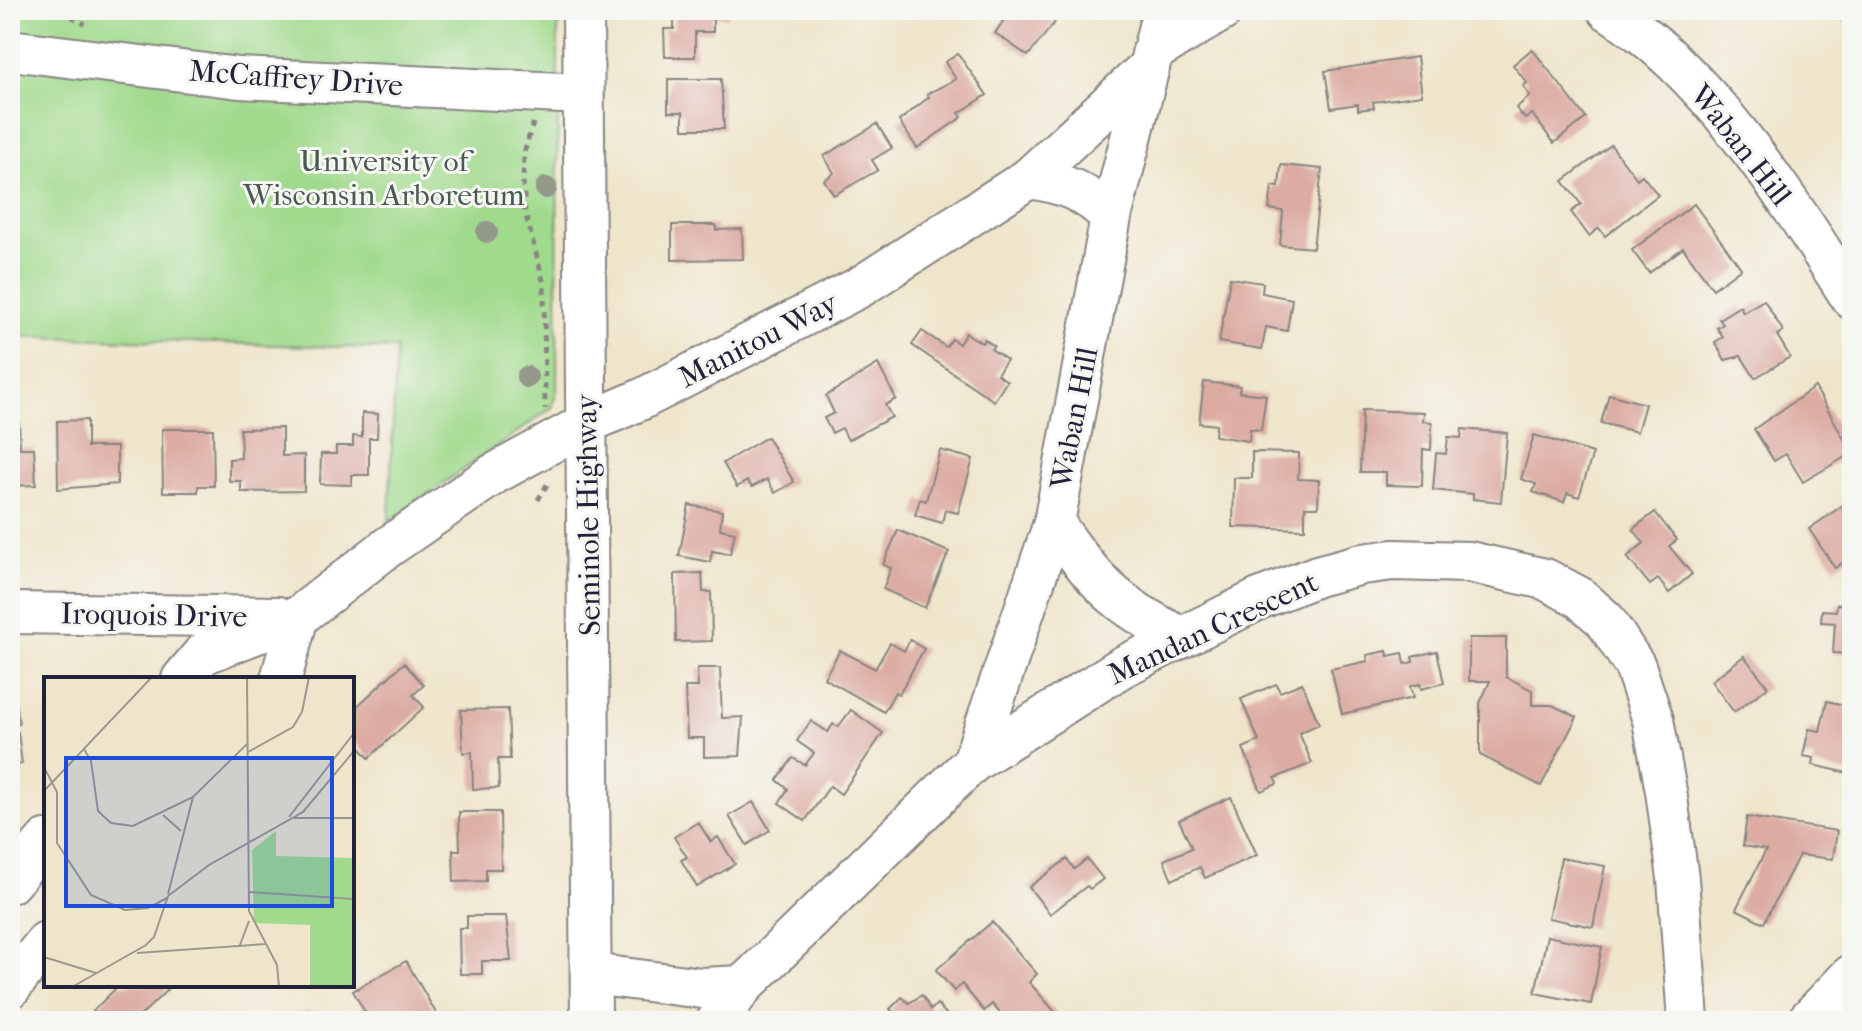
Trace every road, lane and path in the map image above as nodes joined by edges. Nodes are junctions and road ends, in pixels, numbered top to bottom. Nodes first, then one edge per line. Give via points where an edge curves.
1 (583, 10) edge
2 (1163, 10) edge
3 (1223, 10) edge
4 (1608, 10) edge
5 (10, 50) edge
6 (1153, 59) junction
7 (583, 94) junction
8 (534, 110) dead end
9 (1029, 178) junction
10 (1111, 217) junction
11 (1852, 299) edge
12 (545, 416) dead end
13 (587, 423) junction
14 (548, 483) dead end
15 (538, 500) dead end
16 (1054, 523) junction
17 (10, 613) edge
18 (298, 617) junction
19 (1181, 637) junction
20 (184, 677) edge
21 (282, 677) edge
22 (973, 762) junction
23 (44, 842) edge
24 (10, 883) edge
25 (44, 945) edge
26 (591, 974) junction
27 (1852, 977) edge
28 (743, 986) junction
29 (10, 988) edge
30 (591, 1021) edge
31 (717, 1021) edge
32 (1688, 1021) edge
33 (1810, 1021) edge

1 - 7 street, Seminole Highway
2 - 6 street
3 - 6 street
4 - 11 street, Waban Hill via 1649,39 1737,134
5 - 7 street, McCaffrey Drive via 239,78
6 - 9 street, Manitou Way
6 - 10 street, Waban Hill
7 - 13 street, Seminole Highway
8 - 12 path via 523,181 525,212 544,284
9 - 10 street via 1076,189
9 - 13 street, Manitou Way via 860,287
10 - 16 street, Waban Hill
13 - 18 street, Manitou Way via 494,474
13 - 26 street, Seminole Highway
14 - 15 path
16 - 19 street via 1087,571 1134,614
16 - 22 street, Waban Hill
17 - 18 street, Iroquois Drive
18 - 20 street, Manitou Way via 203,654
18 - 21 street
19 - 22 street, Mandan Crescent via 1122,667
19 - 32 street, Mandan Crescent via 1317,576 1393,560 1515,569 1579,597 1605,620 1635,666 1653,720 1678,878
22 - 28 street, Mandan Crescent
23 - 24 street
25 - 29 street
26 - 28 street via 702,988
26 - 30 street, Seminole Highway
27 - 33 main road
28 - 31 street, Mandan Crescent

